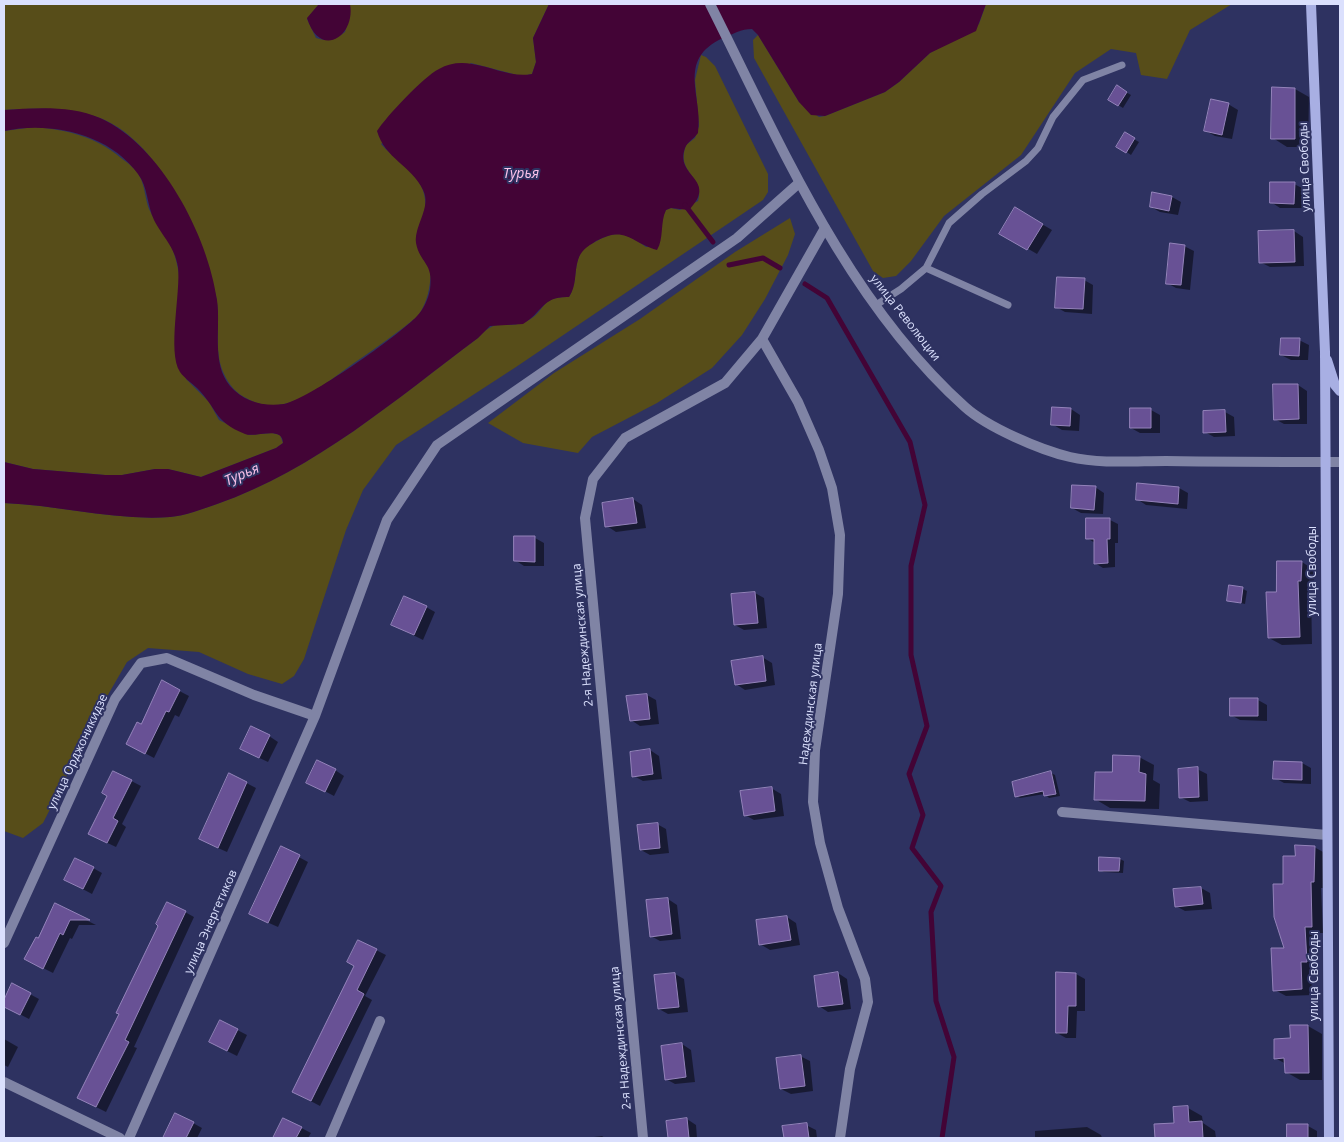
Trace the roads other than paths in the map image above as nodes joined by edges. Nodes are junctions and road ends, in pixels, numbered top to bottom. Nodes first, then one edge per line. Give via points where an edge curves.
1 (710, 4) edge
2 (1310, 4) edge
3 (1122, 65) dead end
4 (799, 183) junction
5 (825, 228) junction
6 (926, 268) junction
7 (876, 305) junction
8 (1008, 305) dead end
9 (762, 339) junction
10 (1324, 352) junction
11 (1340, 391) edge
12 (1324, 462) junction
13 (1340, 462) edge
14 (315, 716) junction
15 (1062, 812) dead end
16 (1327, 835) junction
17 (4, 943) edge
18 (380, 1021) dead end
19 (4, 1082) edge
20 (120, 1138) edge
21 (129, 1138) edge
22 (330, 1138) edge
23 (643, 1138) edge
24 (840, 1138) edge
25 (1329, 1138) edge

1 - 4 street, улица Революции
2 - 10 main road, улица Свободы
3 - 6 lane via 1083,80 1053,117 1038,148 949,223
4 - 5 street, улица Революции
4 - 14 street, улица Энергетиков via 736,238 436,445 387,520
5 - 7 street, улица Революции
5 - 9 street, 2-я Надеждинская улица
6 - 7 lane via 901,290
6 - 8 lane
7 - 12 street, улица Революции via 917,358 966,408 1022,441 1071,458
9 - 23 street, 2-я Надеждинская улица via 725,383 625,438 593,478 585,518
9 - 24 street, Надеждинская улица via 798,402 819,450 832,488 840,535 838,594 815,750 813,802 822,852 864,979 868,1002 850,1069
10 - 11 main road
10 - 12 main road, улица Свободы
12 - 13 street, улица Революции
12 - 16 main road, улица Свободы
14 - 17 street, улица Орджоникидзе via 254,695 167,658 141,663 115,700
14 - 21 street, улица Энергетиков
15 - 16 street
16 - 25 main road, улица Свободы
18 - 22 street
19 - 20 street

